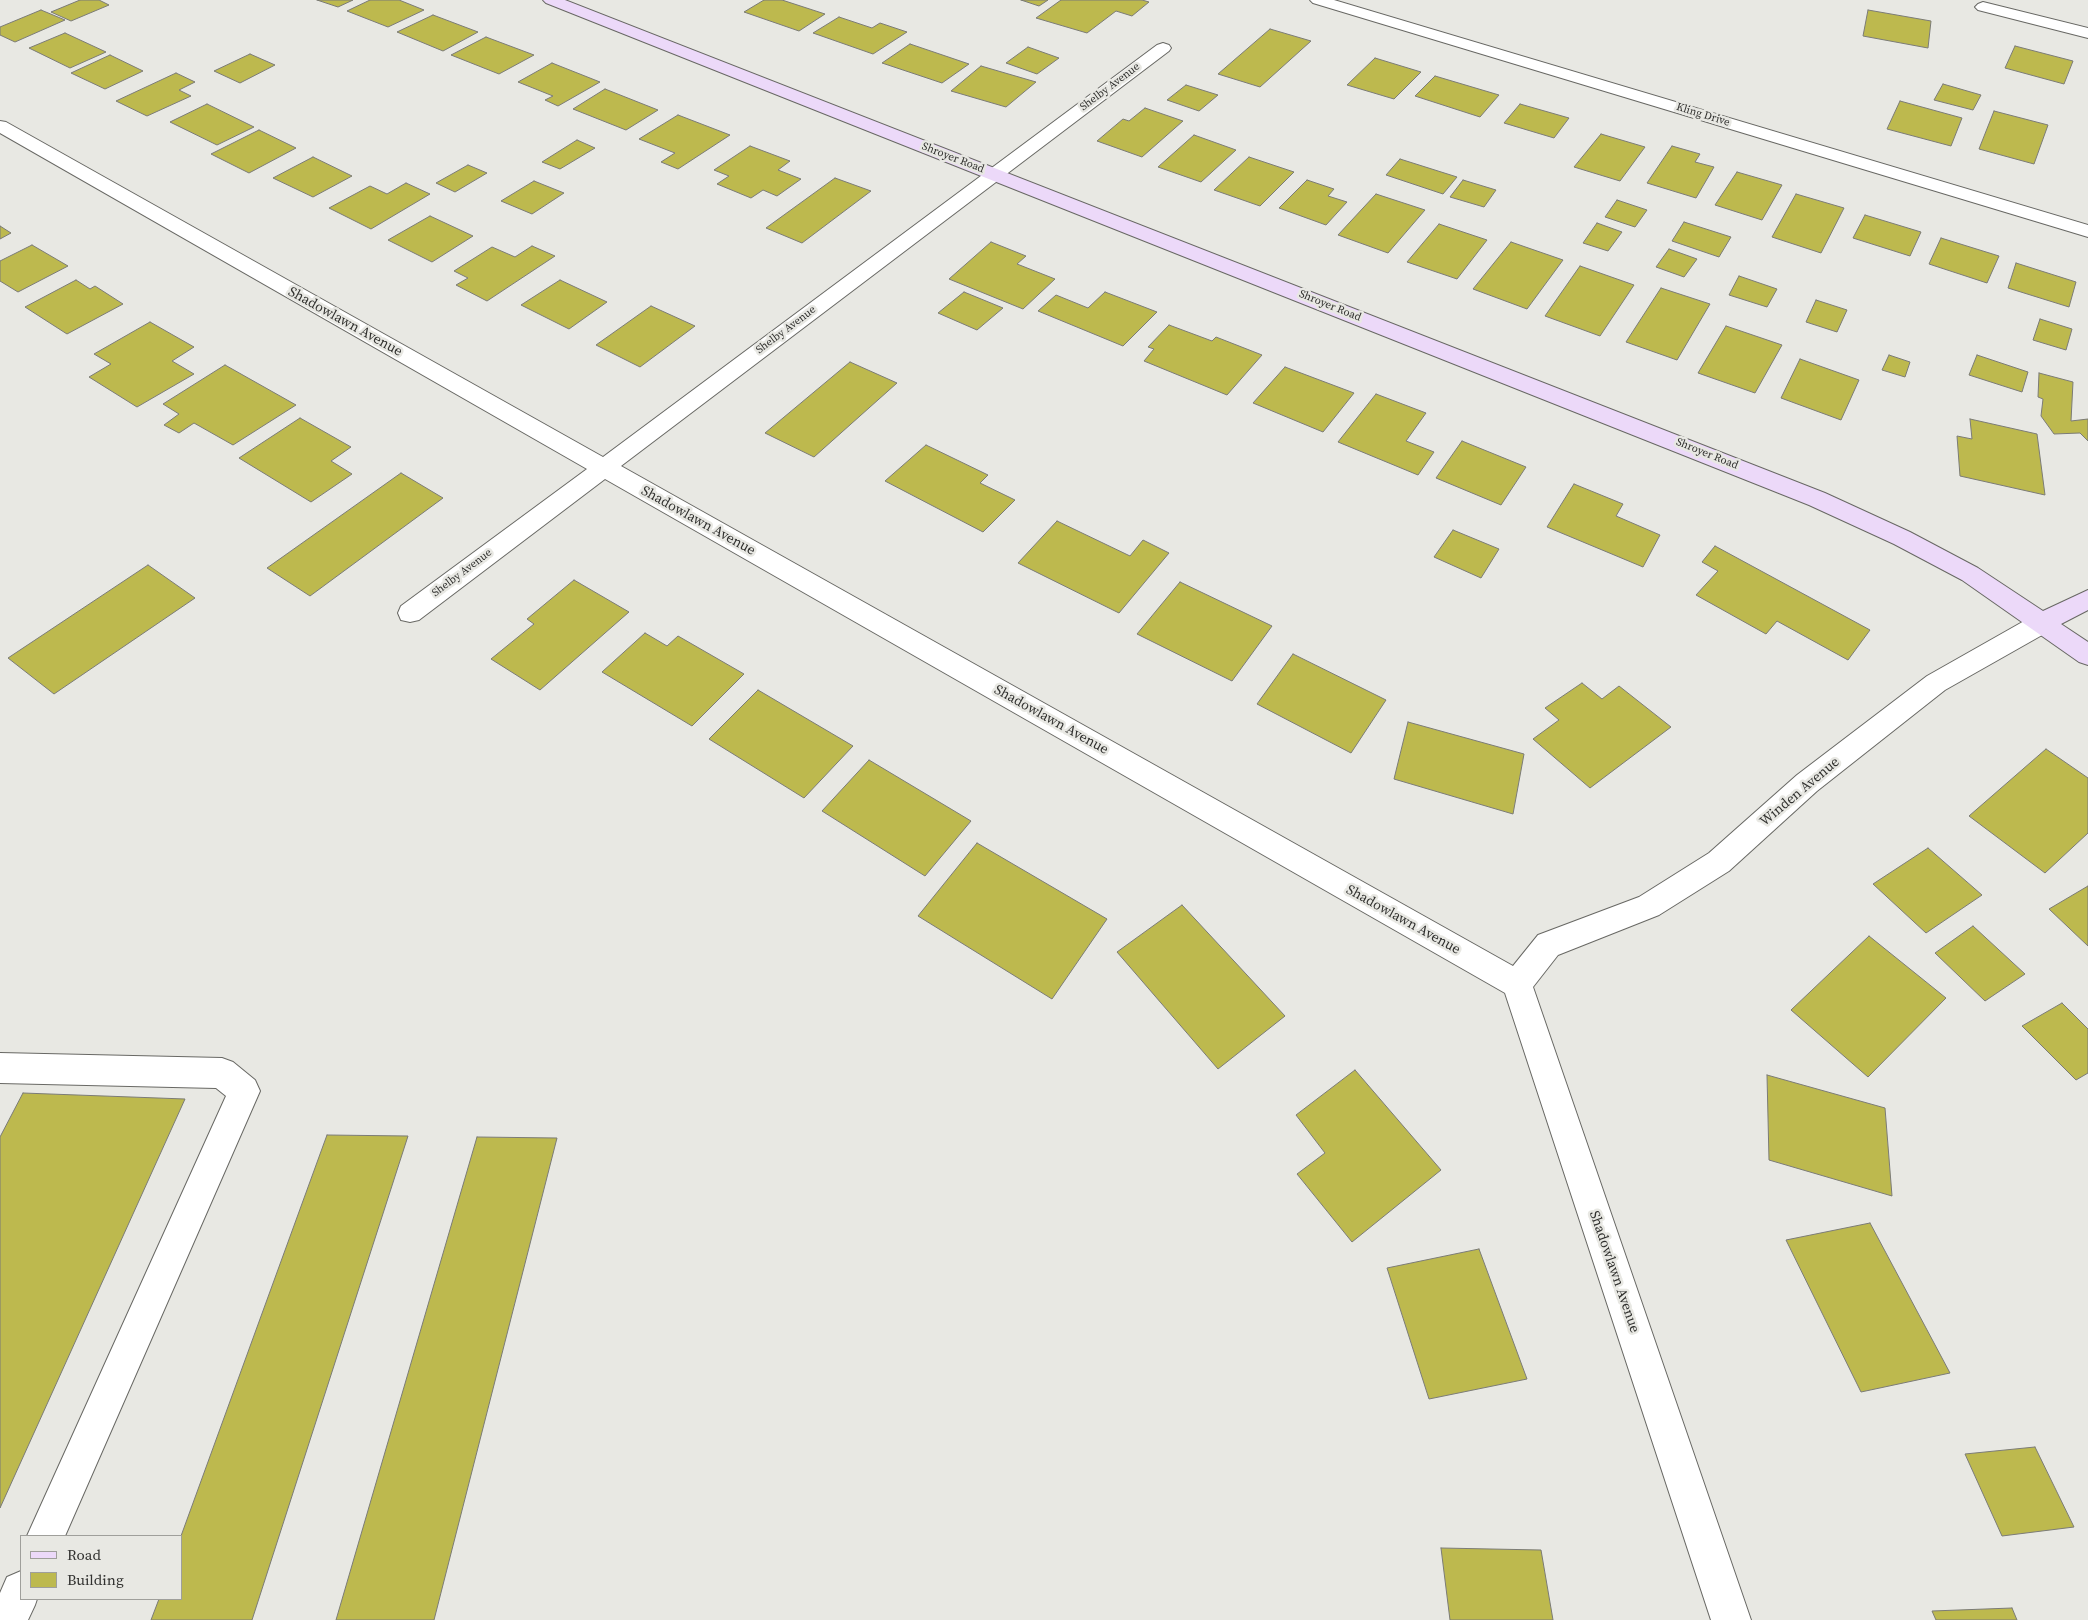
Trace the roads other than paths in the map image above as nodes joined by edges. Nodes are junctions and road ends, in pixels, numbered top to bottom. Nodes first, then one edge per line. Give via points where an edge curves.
1 (551, 0) edge
2 (1318, 0) edge
3 (1983, 7) dead end
4 (2088, 33) edge
5 (1163, 48) dead end
6 (0, 126) edge
7 (995, 174) junction
8 (2088, 231) edge
9 (603, 468) junction
10 (2088, 599) edge
11 (410, 613) dead end
12 (2042, 623) junction
13 (2088, 654) edge
14 (1517, 984) junction
15 (0, 1068) edge
16 (46, 1535) edge
17 (20, 1593) edge
18 (8, 1620) edge
19 (1731, 1620) edge

1 - 7 main road, Shroyer Road
2 - 8 street, Kling Drive
3 - 4 street
5 - 7 street, Shelby Avenue
6 - 9 street, Shadowlawn Avenue
7 - 9 street, Shelby Avenue
7 - 12 main road, Shroyer Road via 1817,498 1970,574
9 - 11 street, Shelby Avenue
9 - 14 street, Shadowlawn Avenue
10 - 12 main road, Winden Avenue
12 - 13 main road, Shroyer Road
12 - 14 street, Winden Avenue via 1936,683 1807,783 1719,862 1649,906 1548,945
14 - 19 street, Shadowlawn Avenue
15 - 16 street via 222,1073 244,1091
17 - 18 street

